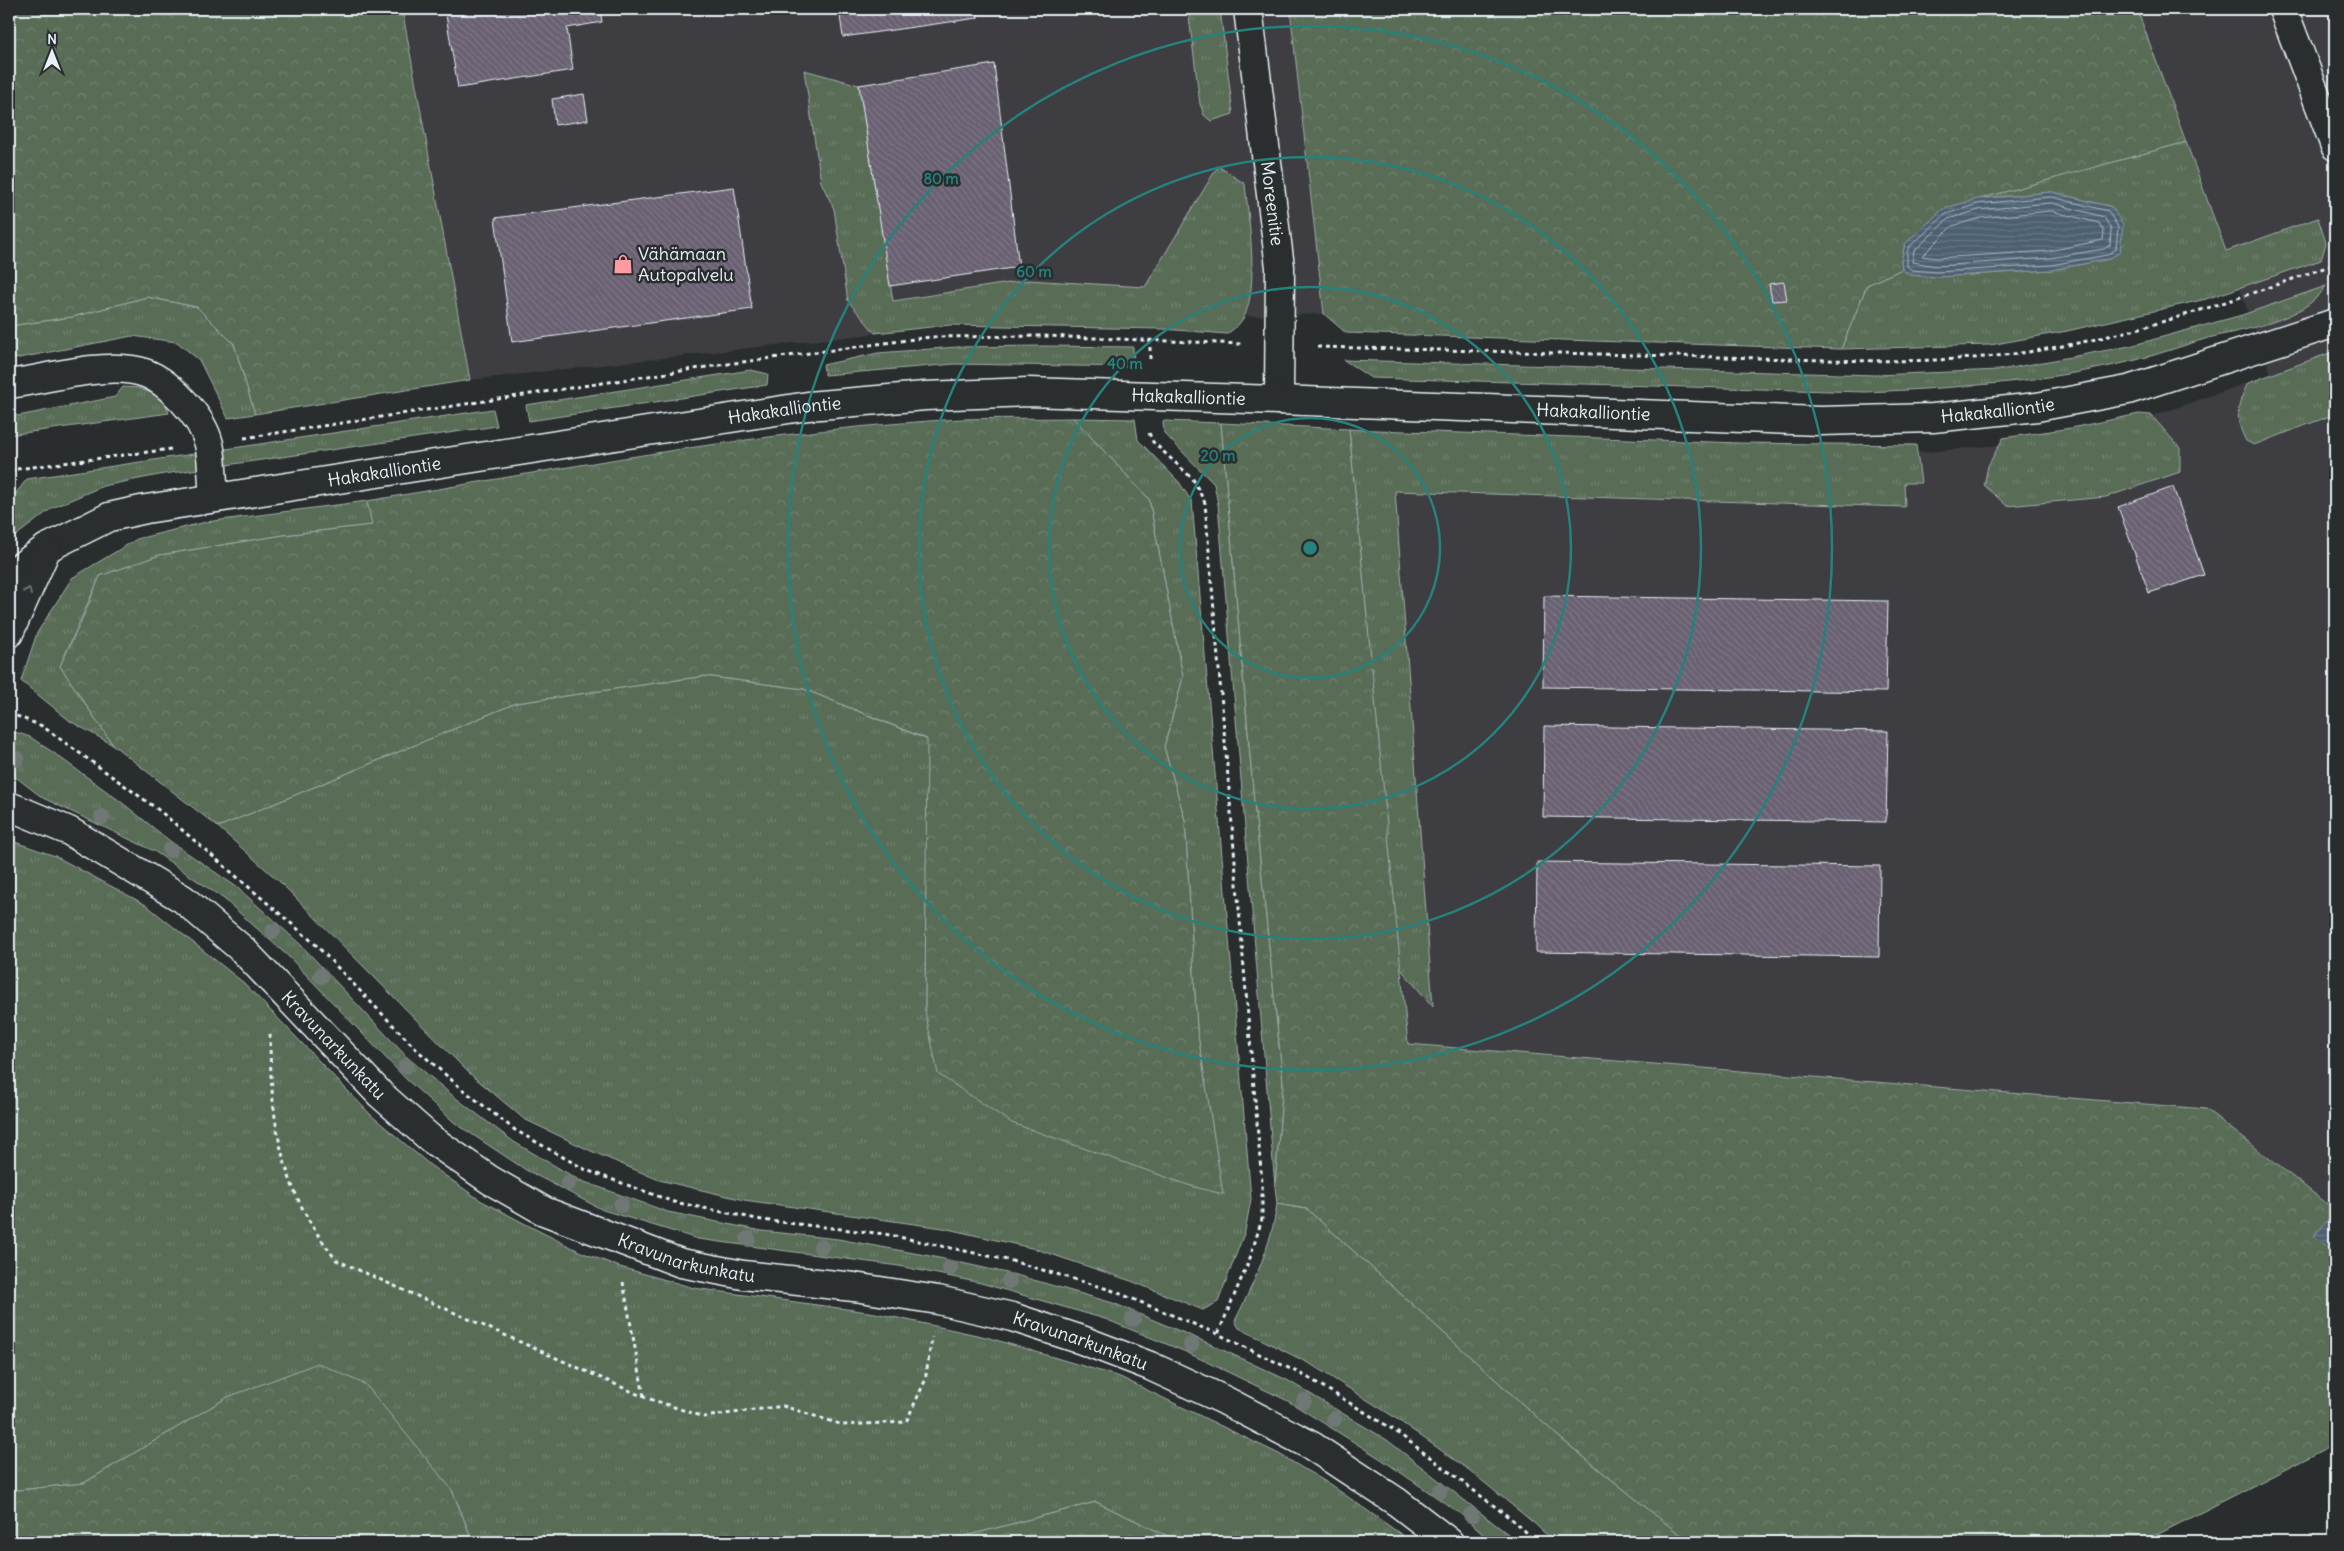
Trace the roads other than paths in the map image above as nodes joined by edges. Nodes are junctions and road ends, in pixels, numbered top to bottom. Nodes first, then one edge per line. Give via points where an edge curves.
1 (1248, 9) edge
2 (2284, 9) edge
3 (2335, 146) edge
4 (2335, 323) edge
5 (9, 384) edge
6 (1279, 400) junction
7 (214, 497) junction
8 (47, 548) junction
9 (9, 576) edge
10 (9, 633) edge
11 (9, 806) edge
12 (1449, 1542) edge

1 - 6 street, Moreenitie via 1280,267
2 - 3 street
4 - 6 street, Hakakalliontie via 2128,390 2037,407 1932,418 1820,421
5 - 7 street via 110,368 135,370 154,377 171,388 202,426 209,444
6 - 7 street, Hakakalliontie via 1028,392 925,396 808,406
7 - 8 street, Hakakalliontie via 109,516
8 - 9 street, Hakakalliontie
10 -> 8 street
11 - 12 street, Kravunarkunkatu via 69,831 183,899 243,950 380,1094 431,1139 490,1180 544,1211 681,1263 743,1275 938,1300 1012,1317 1082,1340 1150,1366 1224,1400 1312,1446 1397,1502

